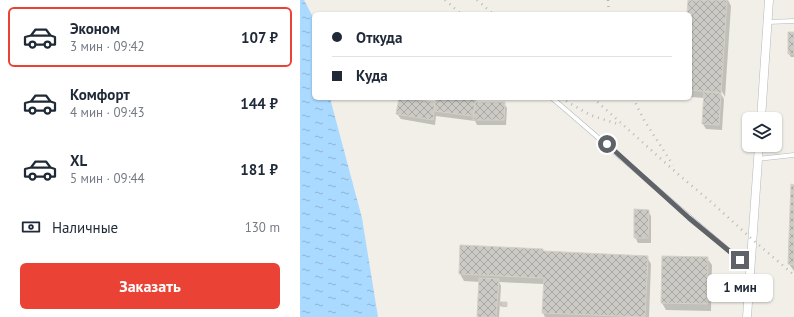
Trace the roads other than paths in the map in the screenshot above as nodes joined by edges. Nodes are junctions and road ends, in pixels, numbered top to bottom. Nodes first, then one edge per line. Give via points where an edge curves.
1 (769, 0) edge
2 (794, 21) edge
3 (767, 22) junction
4 (554, 100) edge
5 (761, 112) edge
6 (758, 152) edge
7 (794, 155) edge
8 (758, 159) junction
9 (751, 269) junction
10 (747, 317) edge

1 - 3 street
2 - 3 lane
3 - 5 street
4 - 9 lane
6 - 8 street
7 - 8 lane
8 - 9 street
9 - 10 street

